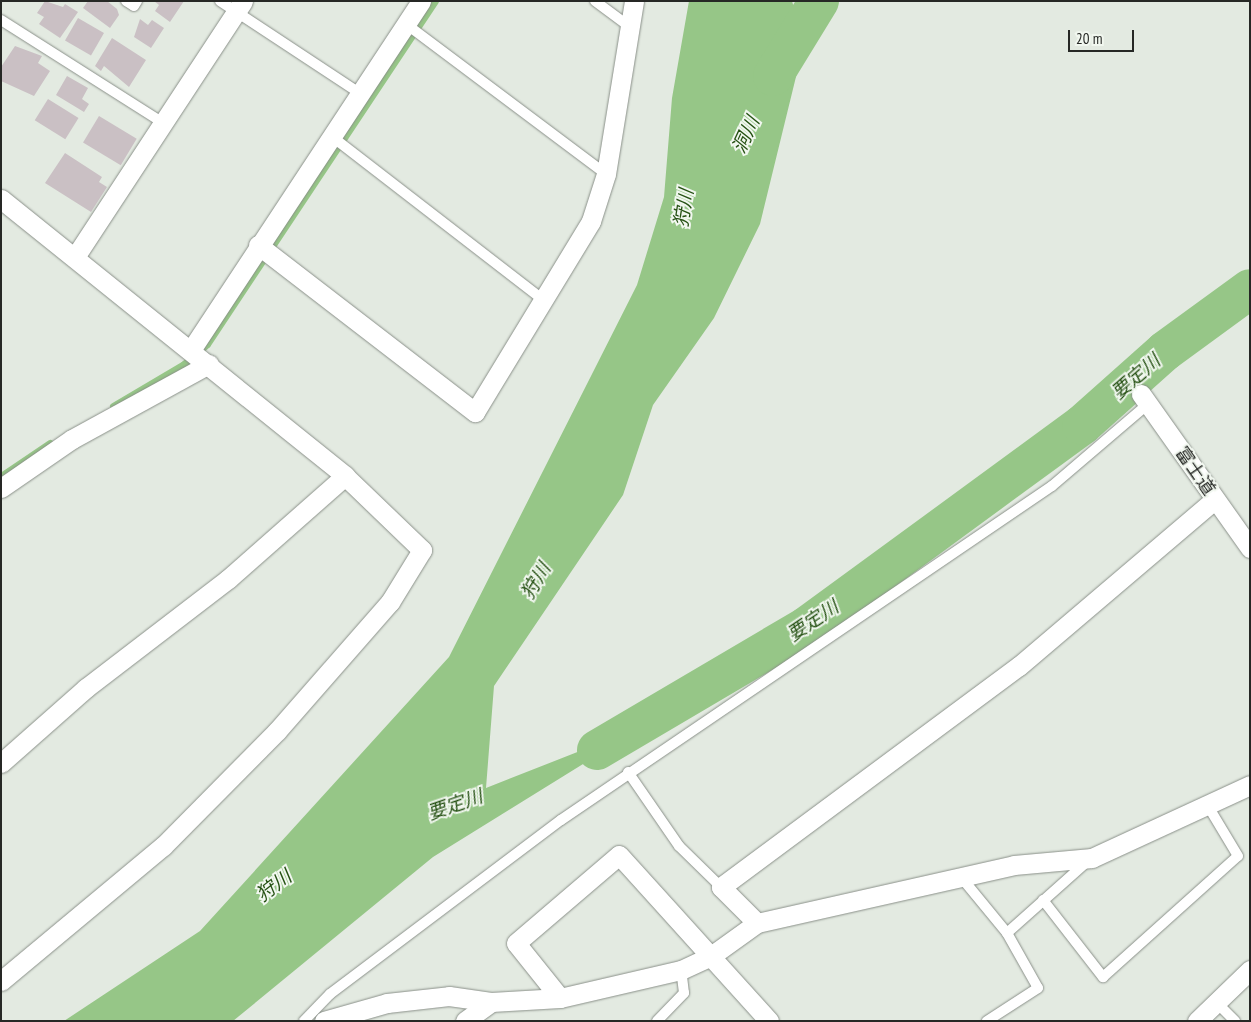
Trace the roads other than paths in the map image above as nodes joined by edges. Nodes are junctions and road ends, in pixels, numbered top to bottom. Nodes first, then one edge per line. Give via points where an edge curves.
1 (126, 1) edge
2 (137, 1) edge
3 (220, 1) edge
4 (421, 1) edge
5 (595, 1) edge
6 (634, 1) edge
7 (240, 6) edge
8 (1, 20) edge
9 (406, 24) junction
10 (630, 27) junction
11 (358, 92) junction
12 (163, 123) junction
13 (330, 135) junction
14 (606, 174) junction
15 (1, 199) edge
16 (258, 245) junction
17 (75, 257) junction
18 (542, 299) junction
19 (191, 350) junction
20 (209, 364) junction
21 (1144, 399) joint
22 (344, 476) junction
23 (1, 488) edge
24 (1214, 498) junction
25 (1250, 548) edge
26 (1, 763) edge
27 (628, 772) junction
28 (1250, 785) edge
29 (1208, 806) junction
30 (1092, 858) junction
31 (961, 876) junction
32 (721, 886) junction
33 (1043, 900) junction
34 (757, 923) junction
35 (1007, 933) junction
36 (711, 956) junction
37 (682, 970) junction
38 (1250, 970) edge
39 (1, 981) edge
40 (560, 998) junction
41 (491, 1002) junction
42 (1216, 1002) junction
43 (304, 1021) edge
44 (324, 1021) edge
45 (465, 1021) edge
46 (657, 1021) edge
47 (769, 1021) edge
48 (987, 1021) edge
49 (1197, 1021) edge
50 (1235, 1021) edge

1 - 2 lane via 134,6
3 - 7 lane
4 - 9 street
5 - 10 lane
6 - 10 street
7 - 11 lane
7 - 12 street
8 - 12 lane
9 - 11 street
9 - 14 lane
10 - 14 street
11 - 13 street
12 - 17 street
13 - 16 street
13 - 18 lane
14 - 18 street via 591,221
15 - 17 street
16 - 18 street via 475,412
16 - 19 street
17 - 19 street
19 - 20 street
20 - 22 street
20 - 23 street via 72,439
21 - 24 street, 富士道
21 - 27 lane via 1052,486
22 - 26 street via 228,579 86,688
22 - 39 street via 422,550 390,602 277,731 163,846
24 - 25 street, 富士道
24 - 32 street via 1058,635
27 - 32 lane via 680,846
27 - 43 lane via 330,994
28 - 29 street
29 - 30 street
29 - 33 lane via 1238,856 1103,977
30 - 31 street via 1043,861
30 - 33 lane
31 - 34 street
31 - 35 lane
32 - 34 street
33 - 35 lane
34 - 36 street
35 - 48 lane via 1038,988
36 - 37 street
36 - 40 street via 620,855 516,943
36 - 47 street
37 - 40 street
37 - 46 lane via 684,992
38 - 42 street
40 - 41 street
41 - 44 street via 448,996 387,1003
41 - 45 street
42 - 49 street
42 - 50 lane

